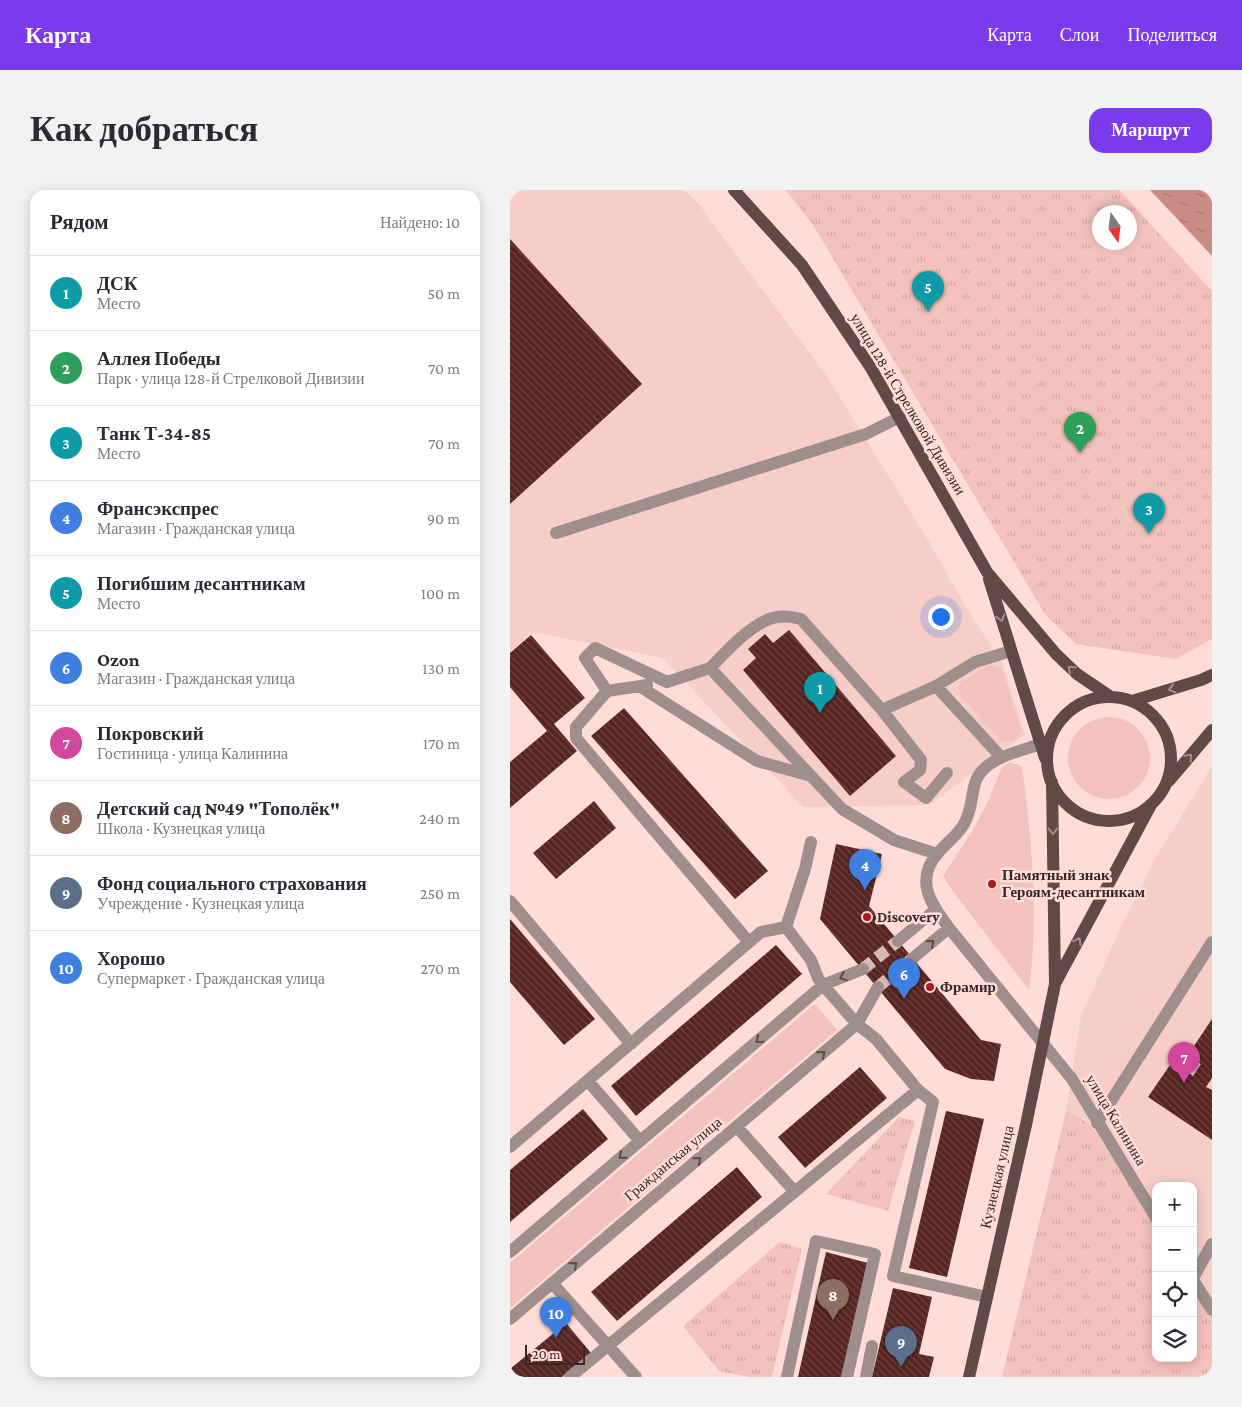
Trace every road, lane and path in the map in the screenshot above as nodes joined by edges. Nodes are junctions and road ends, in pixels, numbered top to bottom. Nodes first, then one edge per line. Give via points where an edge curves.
1 (734, 190) edge
2 (900, 417) junction
3 (556, 533) dead end
4 (987, 572) junction
5 (1011, 651) junction
6 (710, 668) junction
7 (1212, 675) edge
8 (667, 682) junction
9 (639, 686) junction
10 (936, 686) junction
11 (607, 691) junction
12 (1111, 697) junction
13 (1132, 701) junction
14 (882, 710) junction
15 (1212, 730) edge
16 (1041, 744) junction
17 (1000, 757) junction
18 (947, 774) dead end
19 (811, 776) junction
20 (1050, 777) junction
21 (1165, 784) junction
22 (1152, 803) junction
23 (810, 842) dead end
24 (937, 854) junction
25 (510, 901) edge
26 (935, 910) junction
27 (786, 927) junction
28 (949, 928) junction
29 (898, 941) tunnel mouth
30 (749, 942) junction
31 (1212, 942) edge
32 (912, 958) tunnel mouth
33 (863, 969) tunnel mouth
34 (1055, 984) junction
35 (823, 985) junction
36 (878, 988) tunnel mouth
37 (857, 1024) junction
38 (1043, 1043) junction
39 (631, 1044) junction
40 (588, 1081) junction
41 (918, 1090) junction
42 (1097, 1123) junction
43 (737, 1127) junction
44 (640, 1141) junction
45 (510, 1148) edge
46 (794, 1191) junction
47 (1152, 1212) edge
48 (1212, 1244) edge
49 (510, 1252) edge
50 (1197, 1272) edge
51 (552, 1283) junction
52 (1197, 1286) edge
53 (987, 1297) junction
54 (1212, 1310) edge
55 (510, 1319) edge
56 (608, 1345) junction
57 (872, 1346) dead end
58 (570, 1377) edge
59 (636, 1377) edge
60 (787, 1377) edge
61 (847, 1377) edge
62 (866, 1377) edge
63 (969, 1377) edge

1 - 2 main road, улица 128-й Стрелковой Дивизии via 802,265
2 - 3 street via 866,434
2 - 4 main road, улица 128-й Стрелковой Дивизии
4 -> 5 main road, улица 128-й Стрелковой Дивизии
12 -> 4 main road, улица 128-й Стрелковой Дивизии via 1077,674 1056,654
5 - 10 street via 975,662
5 - 16 main road, улица 128-й Стрелковой Дивизии
6 - 8 street
6 - 14 street via 768,619 788,616 801,620
6 - 19 street
7 -> 13 main road
8 - 9 street
8 - 11 street via 595,648 585,658
9 - 11 street
9 - 19 street via 757,761
10 - 14 street
10 - 17 street
11 - 30 street via 576,727 576,738
12 - 13 main road
12 - 20 main road via 1083,703 1061,719 1049,744
13 - 21 main road via 1144,708 1164,729 1171,757
14 - 18 street via 921,760 920,770 904,782 926,798
21 -> 15 main road
16 - 17 street
16 - 20 main road, улица 128-й Стрелковой Дивизии
17 - 24 street, улица Калинина via 978,774 964,825
19 - 24 street via 842,809 894,840
20 - 22 main road via 1057,792 1072,808 1102,820 1134,816
20 -> 34 main road, Кузнецкая улица
21 - 22 main road
34 -> 22 main road, Кузнецкая улица
23 - 27 street via 805,869
24 - 26 street, улица Калинина via 926,881 928,896
25 - 39 street
26 - 28 street, улица Калинина
26 - 29 street
27 - 30 street via 761,932
27 - 35 street via 811,960
32 -> 28 street
28 - 38 street, улица Калинина
30 - 39 street
31 - 42 street
33 -> 35 street
34 - 38 main road, Кузнецкая улица
35 - 37 street
35 -> 44 street
36 - 37 street, Гражданская улица
37 - 41 street via 876,1039
43 -> 37 street, Гражданская улица
38 - 42 street, улица Калинина via 1072,1079
38 - 53 main road, Кузнецкая улица
39 - 40 street
40 - 44 street
40 - 45 street
41 - 46 street
41 - 53 street via 933,1102 893,1276
42 - 47 street, улица Калинина
43 - 46 street
51 -> 43 street, Гражданская улица
44 -> 49 street
46 - 56 street
48 - 50 street
51 - 55 street, Гражданская улица
51 - 56 street
52 - 54 street
53 - 63 main road, Кузнецкая улица
56 - 58 street
56 - 59 street
57 - 62 street
60 - 61 street via 816,1241 875,1254

